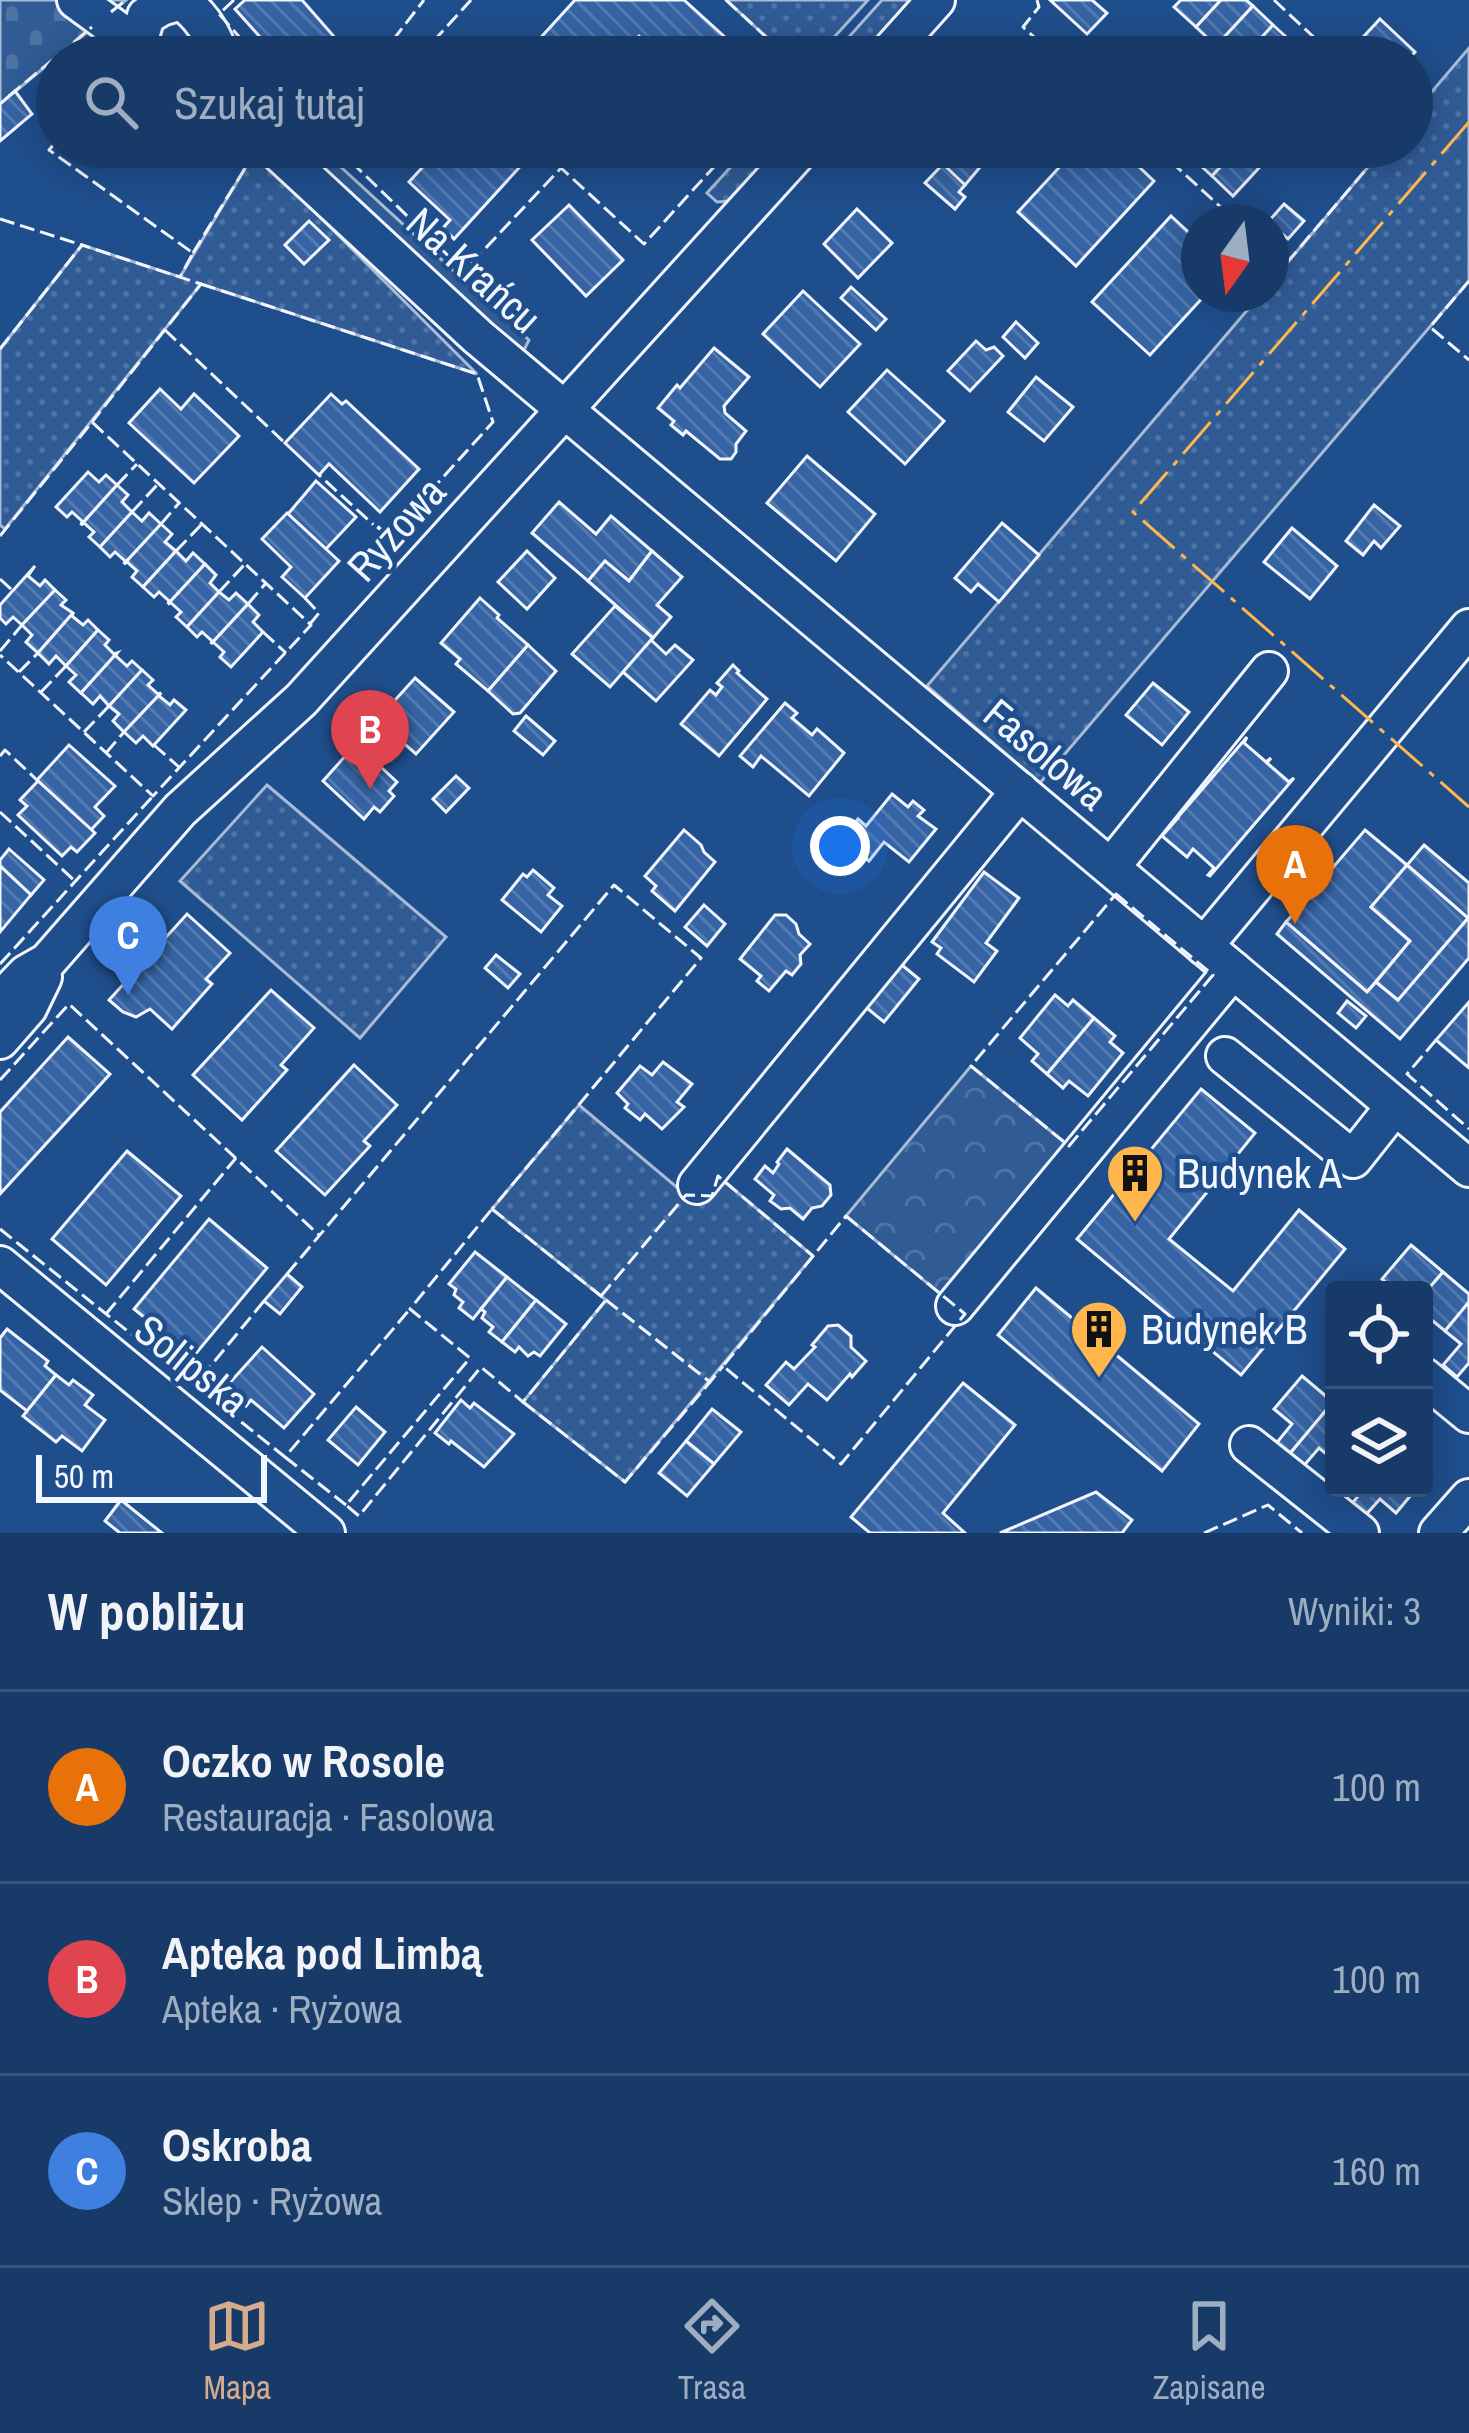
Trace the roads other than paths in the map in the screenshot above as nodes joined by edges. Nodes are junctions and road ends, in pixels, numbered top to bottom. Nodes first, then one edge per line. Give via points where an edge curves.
1 (76, 0) edge
2 (181, 0) edge
3 (937, 0) edge
4 (126, 36) edge
5 (140, 36) edge
6 (209, 36) edge
7 (904, 36) edge
8 (296, 168) edge
9 (783, 168) edge
10 (565, 408) junction
11 (1469, 628) edge
12 (1270, 671) dead end
13 (1020, 790) junction
14 (1111, 867) junction
15 (1204, 946) junction
16 (47, 962) junction
17 (1233, 970) junction
18 (0, 1001) edge
19 (0, 1040) edge
20 (1225, 1056) dead end
21 (1395, 1106) junction
22 (1469, 1167) edge
23 (697, 1185) dead end
24 (0, 1265) edge
25 (955, 1306) dead end
26 (1433, 1384) edge
27 (1469, 1414) edge
28 (1249, 1445) dead end
29 (1469, 1498) edge
30 (326, 1533) edge
31 (1360, 1533) edge
32 (1438, 1533) edge

1 - 4 street
2 - 5 street via 146,16
2 - 6 street
3 - 7 street
8 - 10 street, Na Krańcu
9 - 10 street, Ryżowa
10 - 13 street, Fasolowa
10 - 16 street, Ryżowa via 301,700 180,810
11 - 15 street
12 - 14 street
13 - 14 street, Fasolowa
13 - 23 street
14 - 15 street, Fasolowa
15 - 17 street, Fasolowa
16 - 18 street, Ryżowa
16 - 19 street, Ryżowa via 28,1008
17 - 21 street, Fasolowa
17 - 25 street
20 - 21 street via 1302,1136 1353,1159
21 - 22 street, Fasolowa
24 - 30 street, Solipska
26 - 27 street
28 - 31 street
29 - 32 street

